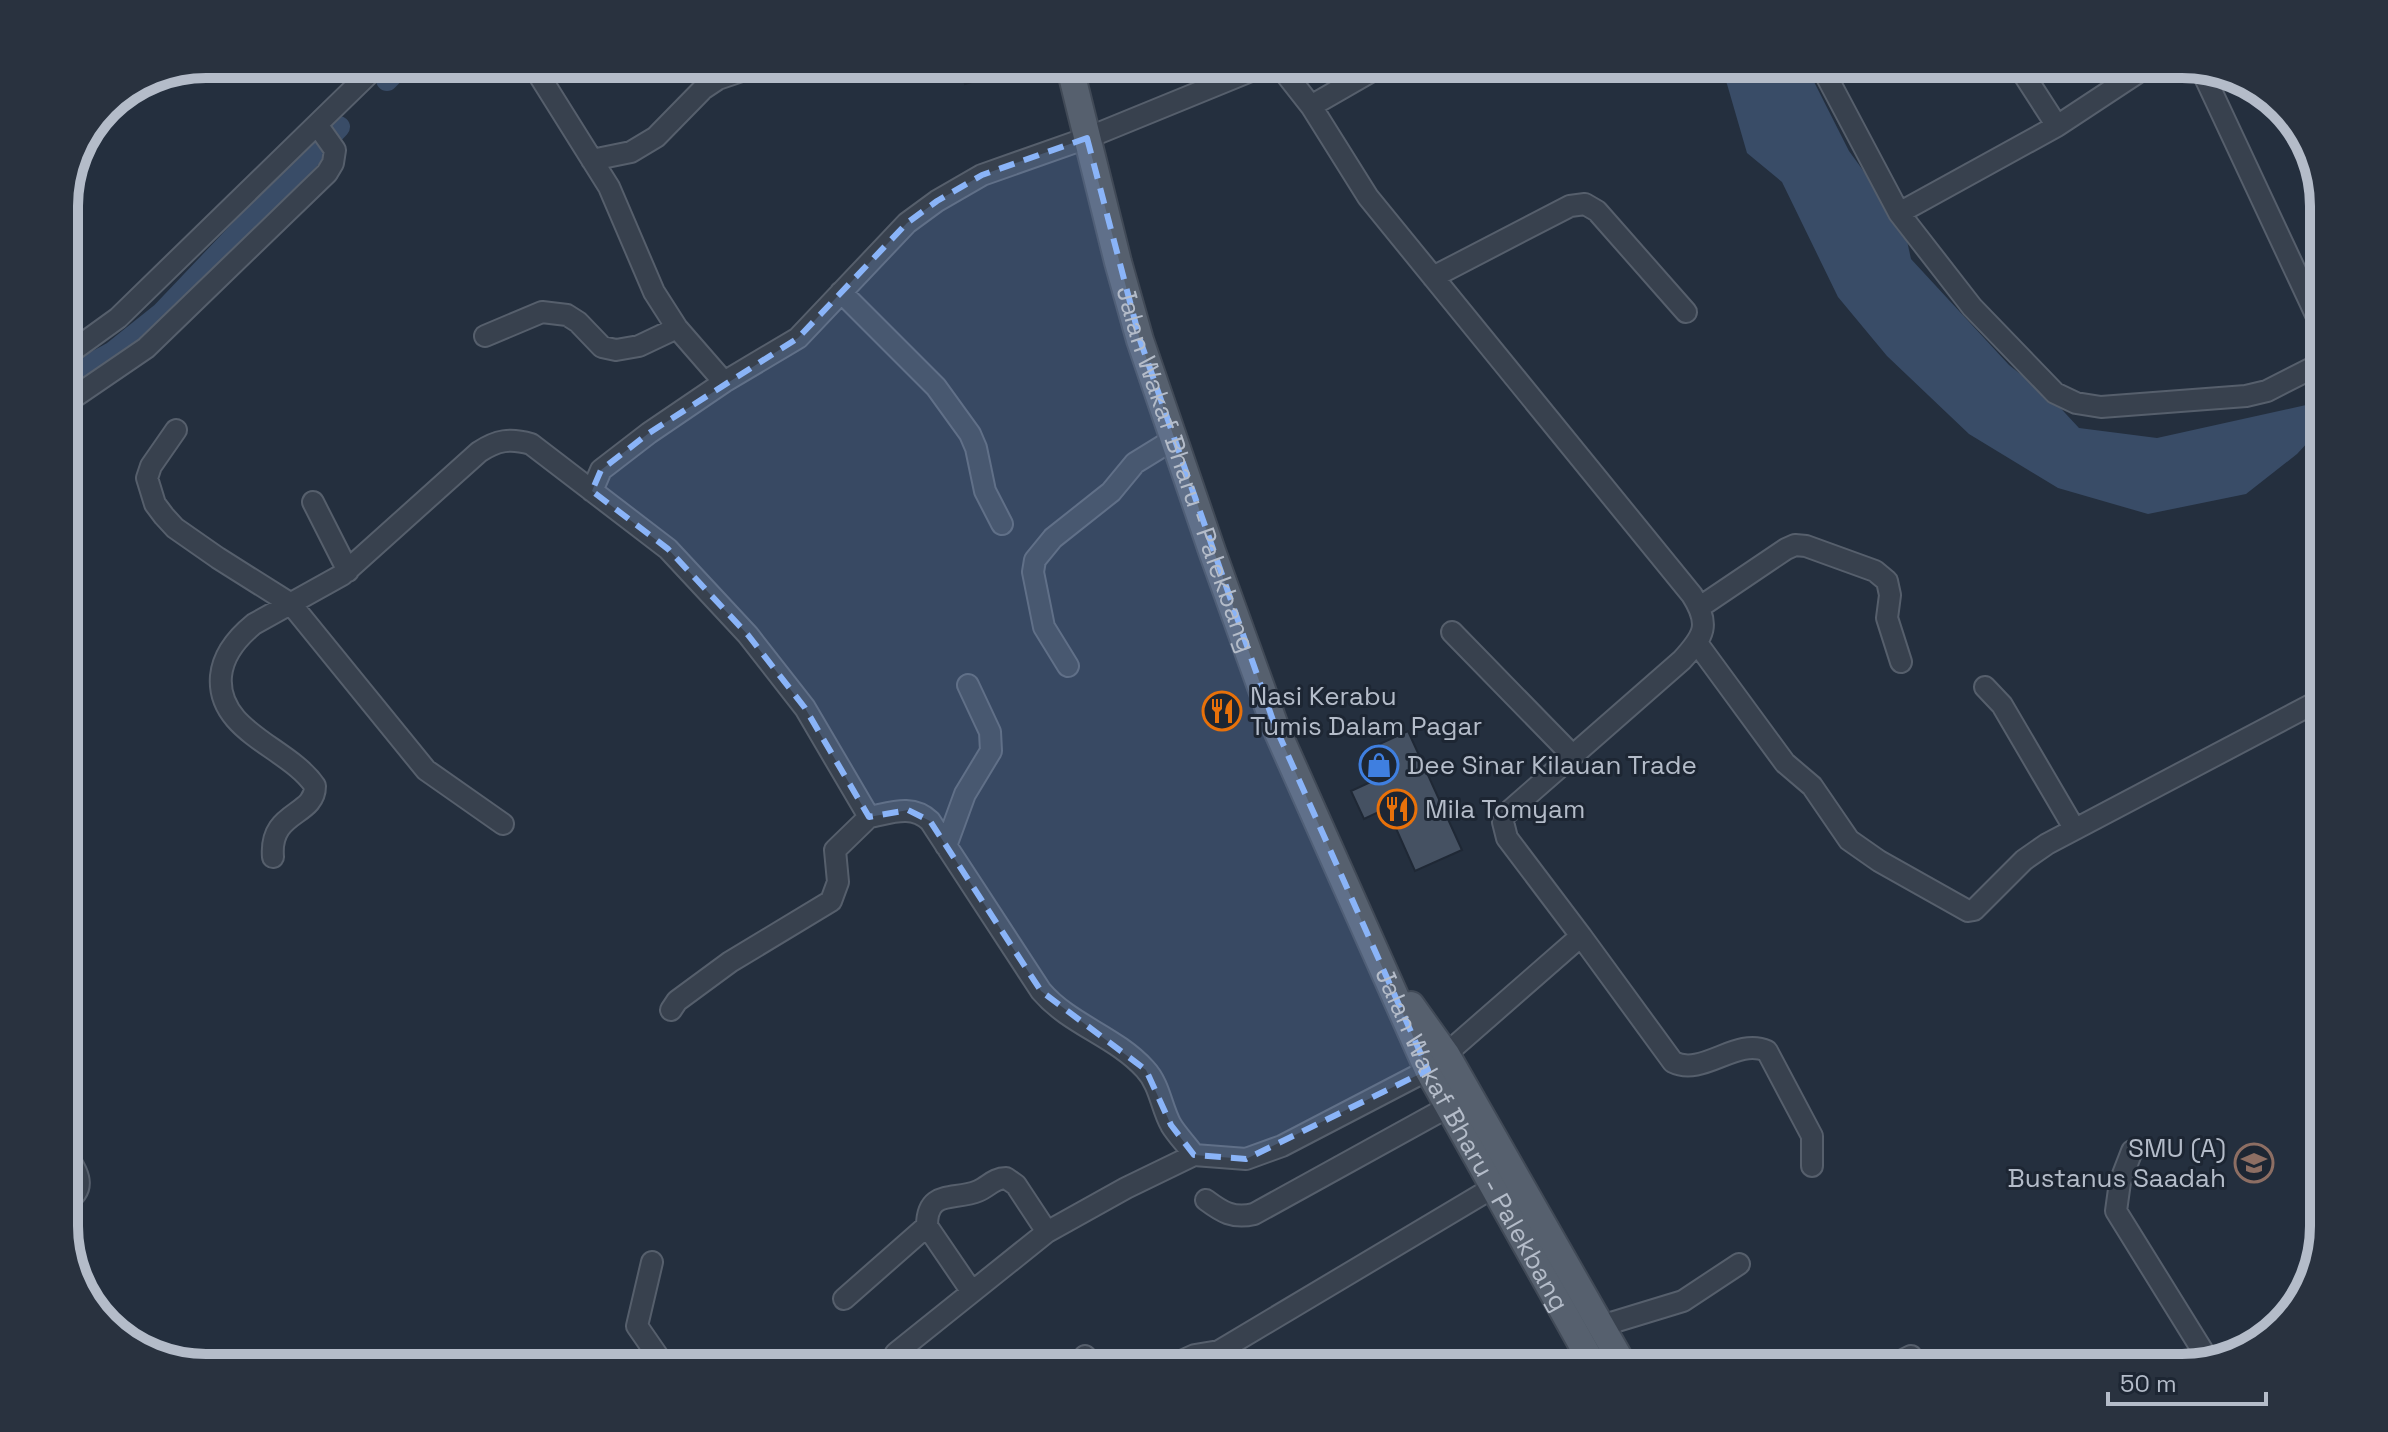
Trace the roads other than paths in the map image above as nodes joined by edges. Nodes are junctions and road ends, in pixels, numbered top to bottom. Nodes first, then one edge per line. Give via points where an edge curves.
1 (365, 78) edge
2 (541, 78) edge
3 (721, 78) edge
4 (1072, 78) edge
5 (1234, 78) edge
6 (1289, 78) edge
7 (1360, 78) edge
8 (1827, 78) edge
9 (2026, 78) edge
10 (2130, 78) edge
11 (2206, 80) edge
12 (1311, 106) junction
13 (318, 126) junction
14 (2057, 126) junction
15 (1087, 138) junction
16 (592, 160) junction
17 (1899, 213) junction
18 (1433, 277) junction
19 (841, 292) junction
20 (2310, 302) edge
21 (1686, 312) dead end
22 (677, 328) junction
23 (485, 336) dead end
24 (78, 347) edge
25 (2310, 369) edge
26 (724, 382) junction
27 (78, 394) edge
28 (176, 430) dead end
29 (1174, 439) junction
30 (592, 491) junction
31 (313, 502) dead end
32 (1002, 524) dead end
33 (348, 571) junction
34 (291, 604) junction
35 (1700, 607) junction
36 (1452, 632) dead end
37 (1697, 643) junction
38 (1901, 662) dead end
39 (1068, 666) dead end
40 (968, 685) dead end
41 (1985, 687) dead end
42 (2310, 705) edge
43 (1572, 755) junction
44 (869, 817) junction
45 (503, 824) dead end
46 (2074, 828) junction
47 (946, 846) junction
48 (273, 857) dead end
49 (1581, 936) junction
50 (671, 1010) dead end
51 (1437, 1062) junction
52 (1448, 1107) junction
53 (2132, 1151) dead end
54 (1194, 1155) junction
55 (1812, 1166) dead end
56 (1494, 1187) junction
57 (1206, 1200) dead end
58 (927, 1226) junction
59 (1047, 1232) junction
60 (652, 1262) dead end
61 (1739, 1264) dead end
62 (972, 1292) junction
63 (844, 1299) dead end
64 (1601, 1326) junction
65 (2204, 1352) edge
66 (656, 1354) edge
67 (895, 1354) edge
68 (1232, 1354) edge
69 (1585, 1354) edge
70 (1617, 1354) edge

1 - 13 street
2 - 16 street
3 - 16 street via 656,137 631,152
4 - 15 main road, Jalan Wakaf Bharu - Palekbang
5 - 15 street
6 - 12 street
7 - 12 street
8 - 17 street
9 - 14 street
10 - 14 street
11 - 20 street
12 - 18 street via 1368,197
13 - 24 street via 118,318
13 - 27 street via 335,156 327,173 146,348
14 - 17 street
15 - 19 street via 982,175 937,201 907,223
15 - 29 main road, Jalan Wakaf Bharu - Palekbang via 1136,327
16 - 22 street via 654,292
17 - 25 street via 1972,307 2055,393 2076,403 2101,407 2246,396
18 - 21 street via 1570,206 1585,204
18 - 35 street
19 - 26 street via 798,338
19 - 32 street via 936,387 970,434 987,495
22 - 23 street via 631,348 609,349 567,315 542,312
22 - 26 street
26 - 30 street via 601,470
28 - 34 street via 147,478 155,504 175,528
29 - 39 street via 1135,463 1111,492 1053,538 1035,560 1044,627
29 - 51 main road, Jalan Wakaf Bharu - Palekbang via 1275,726 1374,953
30 - 33 street via 531,444 491,444
30 - 44 street via 668,549 748,635 805,708
31 - 33 street
33 - 34 street
34 - 45 street via 426,770
34 - 48 street via 243,633 228,655 220,689 238,721 296,764 315,786 312,799 277,830
35 - 37 street via 1704,628
35 - 38 street via 1786,549 1806,546 1875,571 1887,581 1887,618
36 - 43 street
37 - 43 street
37 - 46 street via 1849,840 1968,911 2024,860
40 - 47 street via 990,732 991,751 965,794
41 - 46 street via 2002,705
42 - 46 street
43 - 49 street via 1510,808 1503,822 1507,838
44 - 47 street via 917,811
44 - 50 street via 835,850 838,882 831,901 730,962
47 - 54 street via 1041,991 1064,1014 1120,1046 1146,1070 1171,1125
49 - 51 street
49 - 55 street via 1673,1062 1688,1066 1751,1047 1767,1051 1812,1136
51 - 52 main road, Jalan Wakaf Bharu - Palekbang
51 - 54 street via 1282,1146 1246,1159
51 - 64 main road, Jalan Wakaf Bharu - Palekbang
52 - 56 main road, Jalan Wakaf Bharu - Palekbang
52 - 57 street via 1254,1214 1224,1213
53 - 65 street via 2116,1211
54 - 59 street
56 - 68 street
56 - 69 main road, Jalan Wakaf Bharu - Palekbang
58 - 59 street via 935,1203 981,1190 1000,1178 1012,1180
58 - 62 street
58 - 63 street
59 - 62 street
60 - 66 street via 637,1326
61 - 64 street via 1683,1301
62 - 67 street
64 - 70 main road, Jalan Wakaf Bharu - Palekbang

